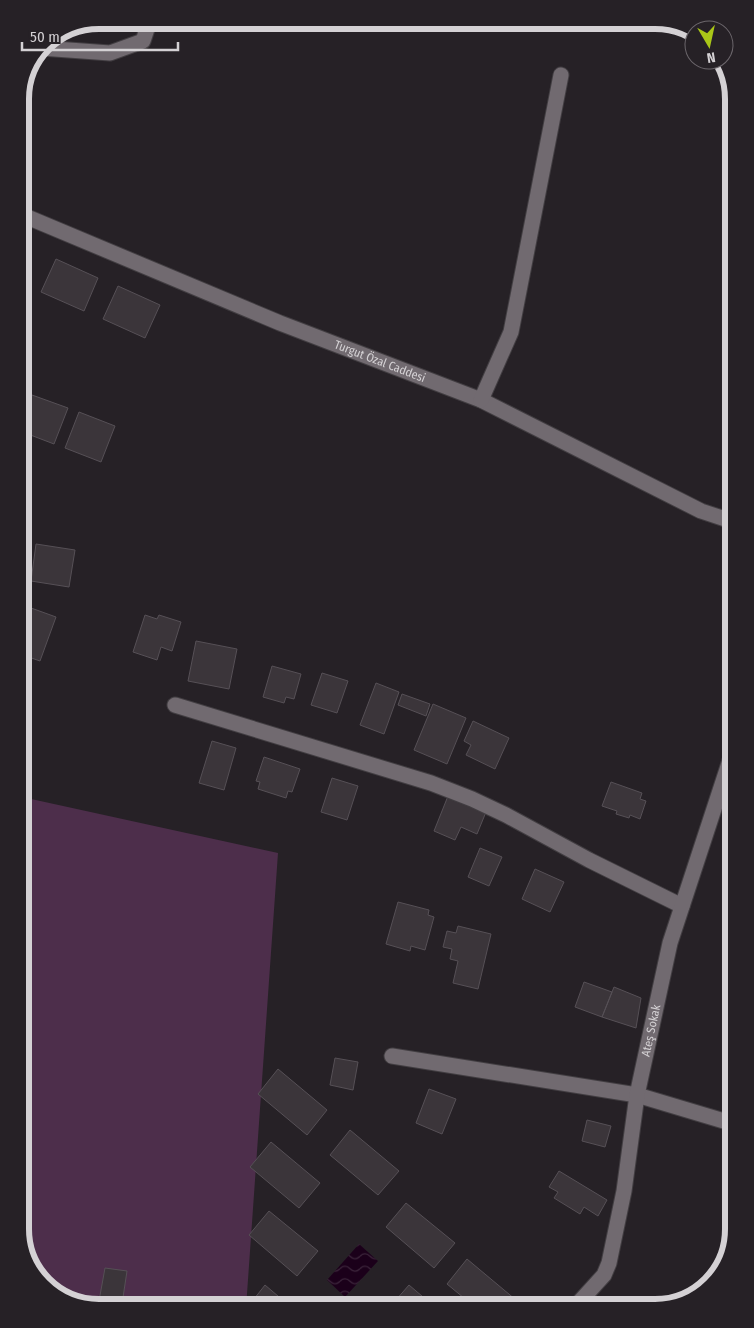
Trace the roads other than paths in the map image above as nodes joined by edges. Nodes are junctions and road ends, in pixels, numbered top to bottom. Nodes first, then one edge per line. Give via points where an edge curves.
1 (147, 29) edge
2 (49, 49) edge
3 (561, 75) dead end
4 (29, 218) edge
5 (481, 400) junction
6 (725, 519) edge
7 (175, 705) dead end
8 (725, 775) edge
9 (682, 906) junction
10 (392, 1056) dead end
11 (637, 1095) junction
12 (725, 1121) edge
13 (582, 1299) edge

1 - 2 street via 143,41 110,53
3 - 5 street via 511,332
4 - 5 street, Turgut Özal Caddesi via 280,323
5 - 6 street, Turgut Özal Caddesi via 701,512
7 - 9 street via 431,783 472,799
8 - 9 street, Ateş Sokak
9 - 11 street, Ateş Sokak via 670,943
10 - 11 street
11 - 12 street
11 - 13 street, Ateş Sokak via 624,1191 609,1263 604,1274

